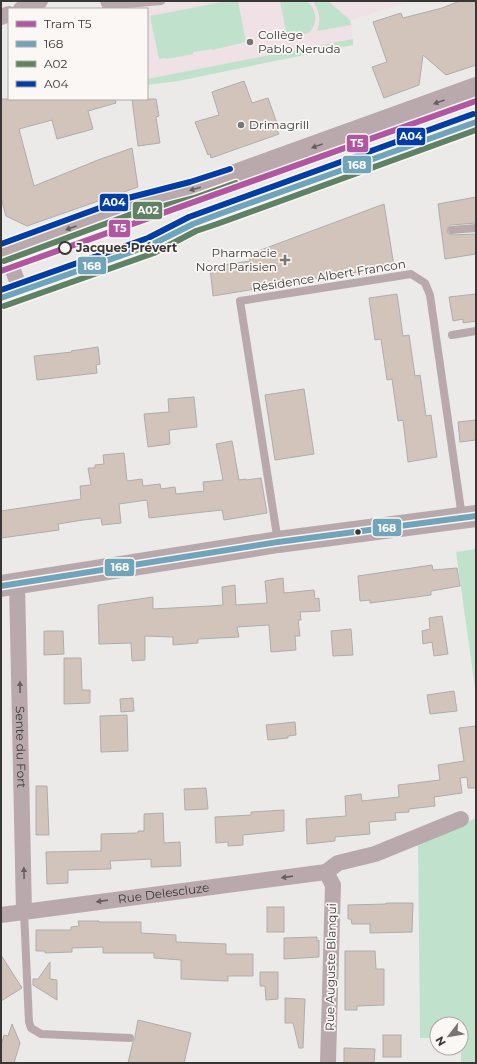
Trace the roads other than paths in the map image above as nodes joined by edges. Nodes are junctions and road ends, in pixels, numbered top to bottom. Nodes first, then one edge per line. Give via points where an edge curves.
1 (40, 1) edge
2 (104, 1) edge
3 (161, 1) edge
4 (23, 8) edge
5 (476, 88) edge
6 (476, 122) edge
7 (476, 228) edge
8 (452, 230) dead end
9 (2, 250) edge
10 (21, 291) junction
11 (1, 298) edge
12 (476, 331) edge
13 (452, 335) dead end
14 (469, 517) edge
15 (278, 542) junction
16 (9, 584) edge
17 (461, 819) dead end
18 (326, 872) junction
19 (24, 912) junction
20 (1, 915) edge
21 (130, 1038) dead end
22 (328, 1063) edge

1 - 4 street
2 - 3 lane via 106,6
5 -> 9 main road via 205,186 127,207
6 - 10 main road via 214,216 151,244
7 - 8 lane
9 - 10 street
10 - 11 main road
12 - 13 lane
14 - 15 street
14 - 15 lane, Résidence Albert Francon via 430,294 425,283 411,274 240,301
15 - 16 street
19 -> 16 street, Sente du Fort
17 - 18 street via 375,854 338,863
18 -> 19 street, Rue Delescluze
18 - 22 street, Rue Auguste Blanqui via 333,884
19 - 20 street, Rue Delescluze
19 - 21 lane via 29,1022 32,1028 41,1034

